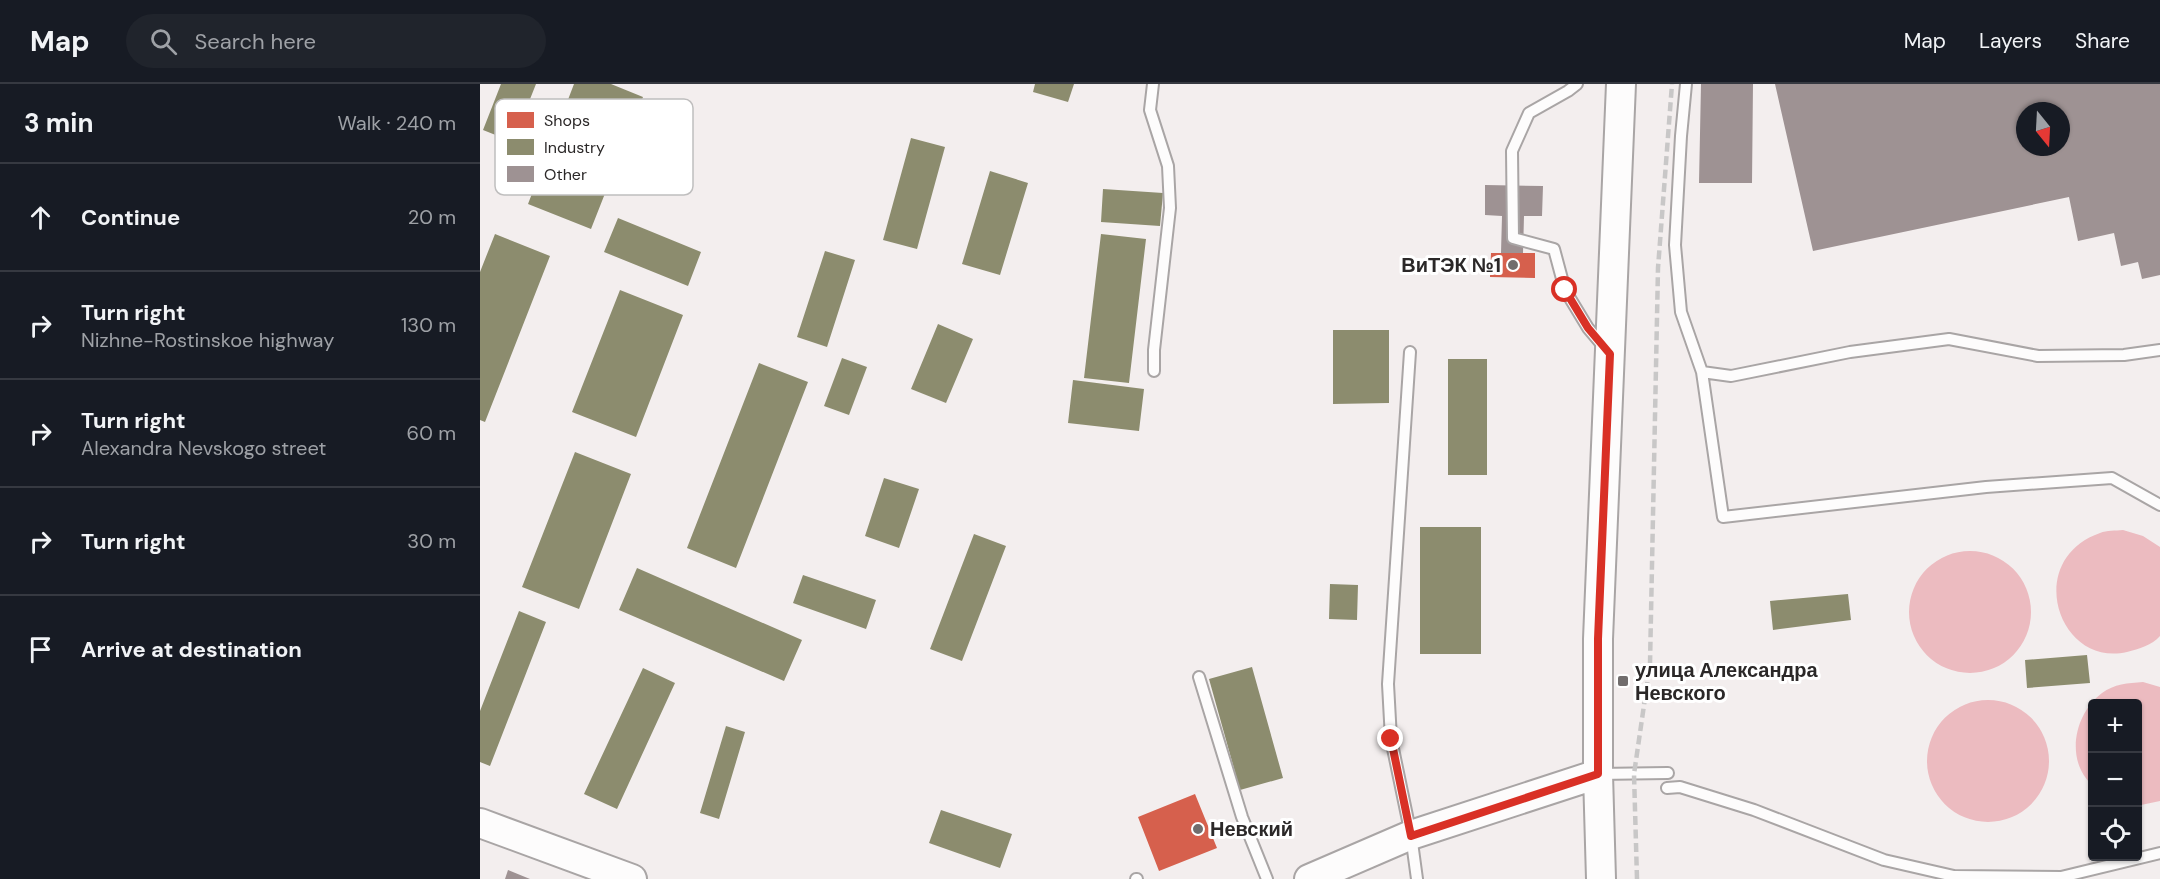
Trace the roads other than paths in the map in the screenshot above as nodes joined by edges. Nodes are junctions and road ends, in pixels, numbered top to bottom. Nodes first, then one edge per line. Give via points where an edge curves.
1 (1154, 84) edge
2 (1577, 84) edge
3 (1621, 84) edge
4 (1686, 84) edge
5 (2160, 350) edge
6 (1410, 352) dead end
7 (1610, 354) junction
8 (1154, 371) dead end
9 (1702, 372) junction
10 (2160, 505) edge
11 (1199, 677) dead end
12 (1668, 773) dead end
13 (1598, 774) junction
14 (1667, 788) dead end
15 (480, 823) edge
16 (1411, 836) junction
17 (2160, 853) edge
18 (632, 879) edge
19 (1267, 879) edge
20 (1310, 879) edge
21 (1417, 879) edge
22 (1601, 879) edge

1 - 8 lane via 1150,110 1168,166 1170,208
2 - 7 lane via 1529,113 1512,151 1514,238 1554,249 1565,290 1588,328
3 - 7 street
4 - 9 lane via 1675,245 1681,312
5 - 9 lane via 2124,355 2038,356 1949,339 1850,352 1731,376
6 - 16 lane via 1388,684 1391,739
7 - 13 street via 1598,639
9 - 10 lane via 1723,517 1986,487 2112,478
11 - 19 lane via 1242,817
12 - 13 lane
13 - 16 street
13 - 22 street
14 - 17 lane via 1680,788 1754,810 1884,860 1954,876 2061,877
15 - 18 street
16 - 20 street
16 - 21 lane

